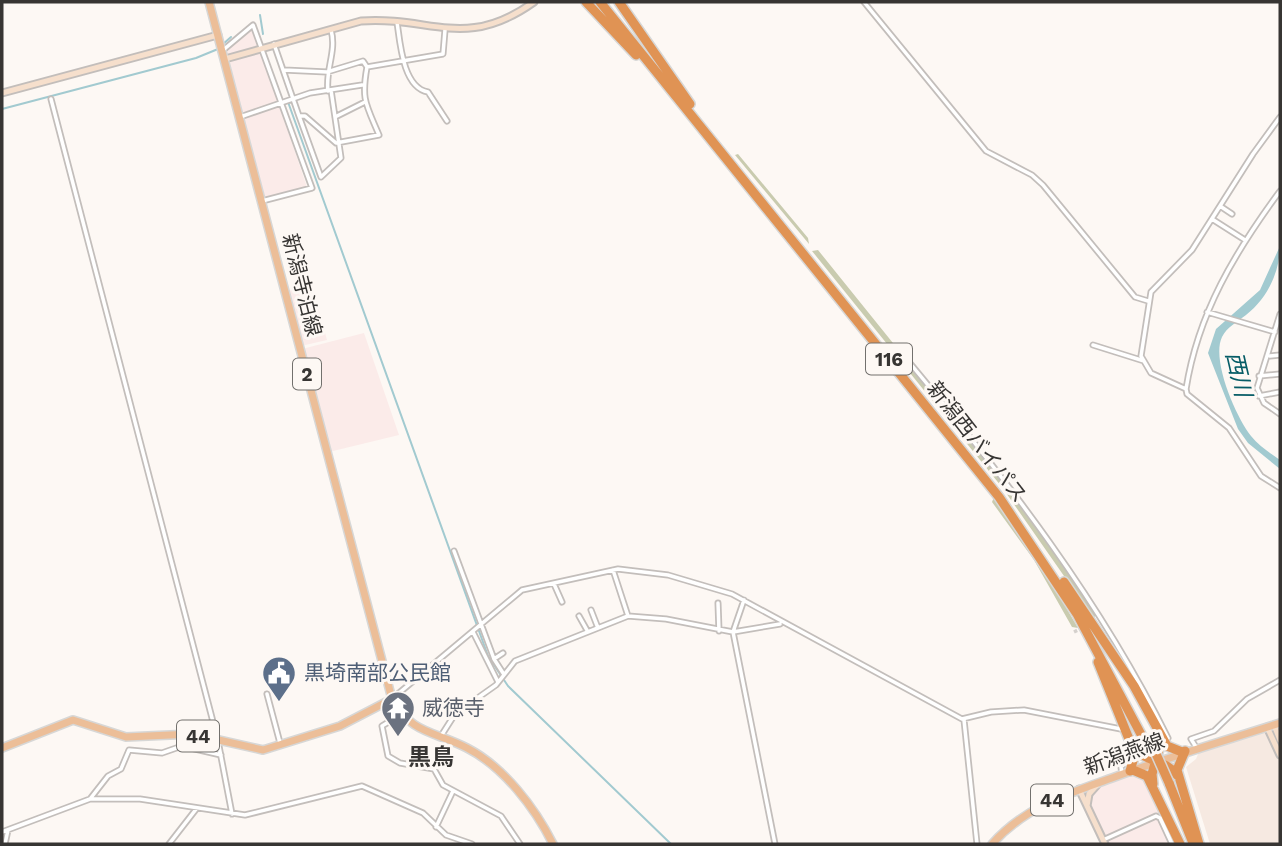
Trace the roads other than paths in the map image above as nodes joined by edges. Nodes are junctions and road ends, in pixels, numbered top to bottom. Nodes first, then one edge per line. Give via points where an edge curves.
1 (209, 2) edge
2 (534, 2) edge
3 (600, 2) edge
4 (607, 2) edge
5 (619, 2) edge
6 (864, 2) edge
7 (588, 3) edge
8 (397, 22) junction
9 (331, 30) junction
10 (445, 30) junction
11 (218, 37) junction
12 (273, 44) junction
13 (262, 47) junction
14 (223, 53) junction
15 (403, 60) junction
16 (367, 67) junction
17 (283, 70) junction
18 (327, 72) junction
19 (362, 85) junction
20 (329, 90) junction
21 (2, 93) edge
22 (293, 98) junction
23 (51, 99) dead end
24 (365, 103) junction
25 (283, 104) junction
26 (689, 108) junction
27 (299, 116) junction
28 (240, 117) junction
29 (335, 117) junction
30 (1280, 117) edge
31 (447, 121) dead end
32 (339, 142) junction
33 (1280, 191) edge
34 (262, 201) junction
35 (1220, 206) junction
36 (1233, 214) dead end
37 (1212, 219) junction
38 (1245, 240) junction
39 (1149, 301) junction
40 (1207, 312) junction
41 (1280, 314) edge
42 (1280, 320) edge
43 (1277, 331) edge
44 (1093, 345) dead end
45 (1280, 355) edge
46 (1270, 356) junction
47 (1143, 360) junction
48 (909, 362) dead end
49 (1280, 374) edge
50 (1259, 376) junction
51 (1186, 389) junction
52 (1280, 392) edge
53 (1259, 396) junction
54 (1280, 414) edge
55 (1280, 488) edge
56 (992, 494) dead end
57 (988, 499) dead end
58 (454, 551) dead end
59 (613, 570) junction
60 (554, 583) junction
61 (1061, 584) junction
62 (744, 600) junction
63 (562, 602) dead end
64 (718, 603) dead end
65 (591, 610) dead end
66 (648, 610) dead end
67 (579, 616) dead end
68 (628, 616) junction
69 (649, 616) junction
70 (1101, 616) junction
71 (1096, 620) dead end
72 (782, 623) junction
73 (481, 626) junction
74 (598, 628) junction
75 (473, 631) junction
76 (719, 631) junction
77 (588, 632) junction
78 (733, 632) junction
79 (503, 653) dead end
80 (494, 659) junction
81 (502, 674) junction
82 (1280, 680) edge
83 (498, 681) junction
84 (267, 694) dead end
85 (392, 699) junction
86 (400, 715) junction
87 (964, 720) junction
88 (1274, 725) edge
89 (1214, 731) junction
90 (440, 738) junction
91 (1165, 738) junction
92 (218, 740) junction
93 (1219, 740) junction
94 (1280, 740) edge
95 (281, 745) junction
96 (1133, 747) junction
97 (1196, 747) junction
98 (2, 748) edge
99 (1183, 752) junction
100 (221, 755) junction
101 (1280, 755) edge
102 (1156, 761) junction
103 (1129, 771) junction
104 (1179, 777) junction
105 (1099, 782) junction
106 (1167, 784) junction
107 (1080, 789) junction
108 (1154, 789) junction
109 (453, 791) junction
110 (90, 799) junction
111 (1087, 807) junction
112 (197, 808) junction
113 (232, 814) junction
114 (436, 827) junction
115 (8, 830) junction
116 (2, 832) edge
117 (1104, 842) edge
118 (5, 844) edge
119 (169, 844) edge
120 (472, 844) edge
121 (520, 844) edge
122 (553, 844) edge
123 (775, 844) edge
124 (977, 844) edge
125 (992, 844) edge
126 (1172, 844) edge
127 (1180, 844) edge
128 (1188, 844) edge
129 (1196, 844) edge

1 - 11 main road, 新潟寺泊線 / 2
2 - 10 street via 486,26
3 - 26 highway, 新潟西バイパス / 116
4 - 26 highway, 新潟西バイパス / 116
5 - 26 highway
6 - 39 street via 986,151 1043,185 1129,291
7 - 26 highway
8 - 9 street via 361,21
8 - 10 street
8 - 15 street
9 - 12 street
9 - 18 street via 334,45
10 - 15 street via 443,54
11 - 14 main road, 新潟寺泊線 / 2
11 - 21 street
12 - 13 street
12 - 17 street
13 - 14 street
13 - 14 street via 253,24
13 - 25 street
14 - 28 main road, 新潟寺泊線 / 2
15 - 16 street
15 - 31 street via 410,79 428,92
16 - 18 street via 363,61
16 - 19 street
17 - 18 street
17 - 22 street
18 - 20 street
19 - 20 street
19 - 24 street
20 - 22 street
20 - 29 street
22 - 25 street
22 - 27 street
23 - 92 street
24 - 29 street
24 - 32 street via 379,135
25 - 28 street
25 - 34 street via 312,188
26 - 61 highway, 新潟西バイパス / 116 via 968,457
27 - 32 street
27 - 32 street via 321,177 341,158
28 - 34 main road, 新潟寺泊線 / 2
29 - 32 street
30 - 35 street
33 - 38 street
34 - 85 main road, 新潟寺泊線 / 2
35 - 36 street
35 - 37 street
37 - 38 street
37 - 39 street via 1192,250 1151,292
38 - 40 street
39 - 47 street via 1141,345
40 - 43 street
40 - 51 street
41 - 42 street
42 - 43 street
43 - 46 street
44 - 47 street
45 - 46 street
46 - 50 street
47 - 51 street via 1151,373
48 - 70 street
49 - 50 street
50 - 53 street
51 - 55 street via 1229,428 1261,476
52 - 53 street
53 - 54 street
56 - 57 street
58 - 73 street
59 - 60 street
59 - 62 street via 668,575
59 - 68 street
60 - 63 street
60 - 73 street via 522,590
61 - 91 highway
61 - 96 highway
61 - 106 highway, 新潟西バイパス / 116
62 - 72 street
62 - 78 street
64 - 76 street
65 - 74 street
66 - 69 street
67 - 77 street
68 - 69 street
68 - 74 street
69 - 76 street
70 - 71 street
70 - 91 street via 1133,668
72 - 78 street
72 - 87 street
73 - 75 street
73 - 80 street
74 - 77 street
75 - 83 street
75 - 85 street
76 - 78 street
77 - 81 street via 515,661
78 - 123 street
79 - 80 street
80 - 81 street
81 - 83 street
82 - 89 street via 1252,695
83 - 90 street via 455,714
84 - 95 street
85 - 86 main road, 2
85 - 95 main road, 44 via 352,721
86 - 90 main road, 2
86 - 109 street via 382,726 388,756 434,769 443,785
87 - 103 street via 1024,710 1120,727 1131,750 1121,767
87 - 124 street
88 - 93 main road, 新潟燕線 / 44
88 - 94 street
88 - 101 street
89 - 93 street
89 - 97 street via 1191,739
90 - 122 main road, 2 via 466,747 493,768 527,801
91 - 99 highway via 1169,748
91 - 102 highway
92 - 95 main road, 44 via 263,750
92 - 98 main road, 44 via 192,734 127,737 73,720
92 - 100 street
93 - 97 main road, 新潟燕線 / 44
96 - 102 highway
96 - 103 highway via 1136,759
97 - 99 main road, 新潟燕線 / 44
99 - 102 main road, 新潟燕線 / 44
99 - 104 highway via 1177,764
100 - 110 street via 182,746 162,753 129,750 121,769 108,776
100 - 113 street
102 - 103 main road, 新潟燕線 / 44
102 - 104 highway
102 - 108 highway
103 - 105 main road, 新潟燕線 / 44
103 - 108 highway via 1146,775
104 - 129 highway
105 - 107 main road, 新潟燕線 / 44
105 - 111 street via 1090,792
106 - 128 highway, 新潟西バイパス / 116
106 - 129 highway, 新潟西バイパス / 116
107 - 111 street
107 - 125 main road, 新潟燕線 / 44 via 1030,811
108 - 127 highway
109 - 114 street
109 - 121 street via 494,810
110 - 112 street via 140,799
110 - 115 street
111 - 117 street
112 - 113 street
112 - 119 street
113 - 114 street via 245,815 362,786 423,813
114 - 120 street
115 - 116 street
115 - 118 street
117 - 126 street via 1156,816

